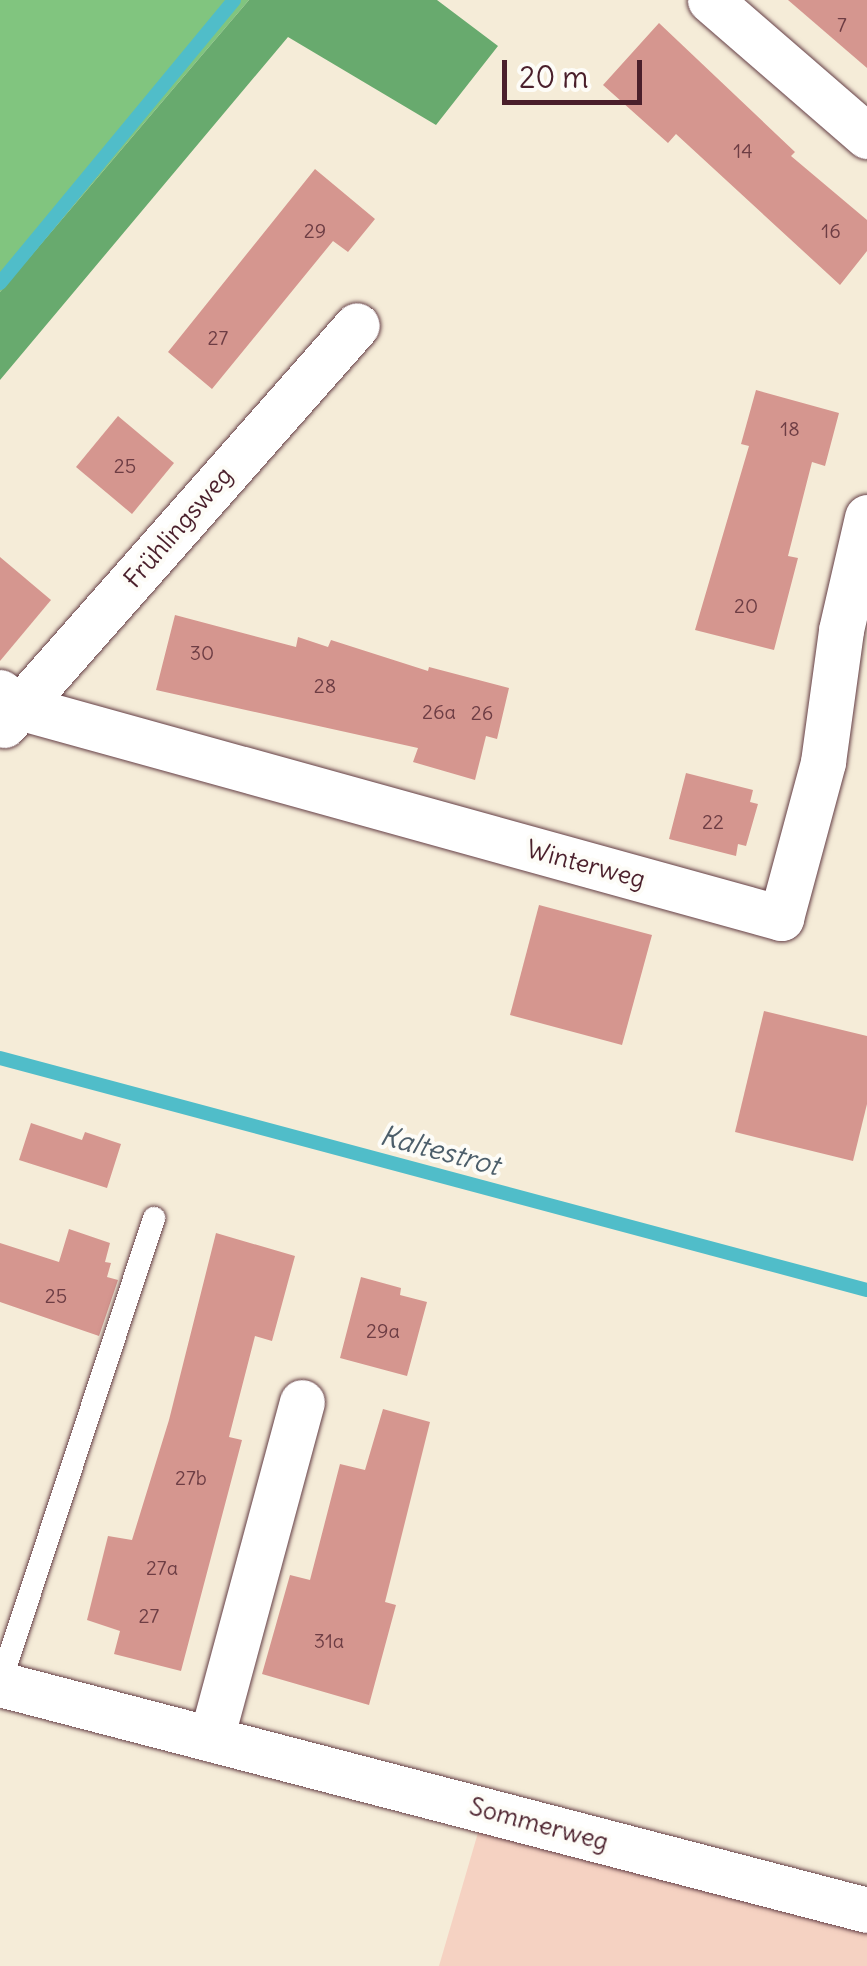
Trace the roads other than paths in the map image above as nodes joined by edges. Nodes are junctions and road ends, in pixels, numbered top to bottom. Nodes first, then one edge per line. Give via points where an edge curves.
1 (710, 0) edge
2 (867, 136) edge
3 (356, 325) dead end
4 (867, 517) edge
5 (6, 710) edge
6 (154, 1218) dead end
7 (302, 1402) dead end
8 (0, 1684) edge
9 (211, 1739) junction
10 (867, 1910) edge

1 - 2 street
3 - 5 street, Frühlingsweg
4 - 5 street, Winterweg via 823,762 781,918
6 - 8 lane
7 - 9 street
8 - 9 street, Sommerweg
9 - 10 street, Sommerweg

